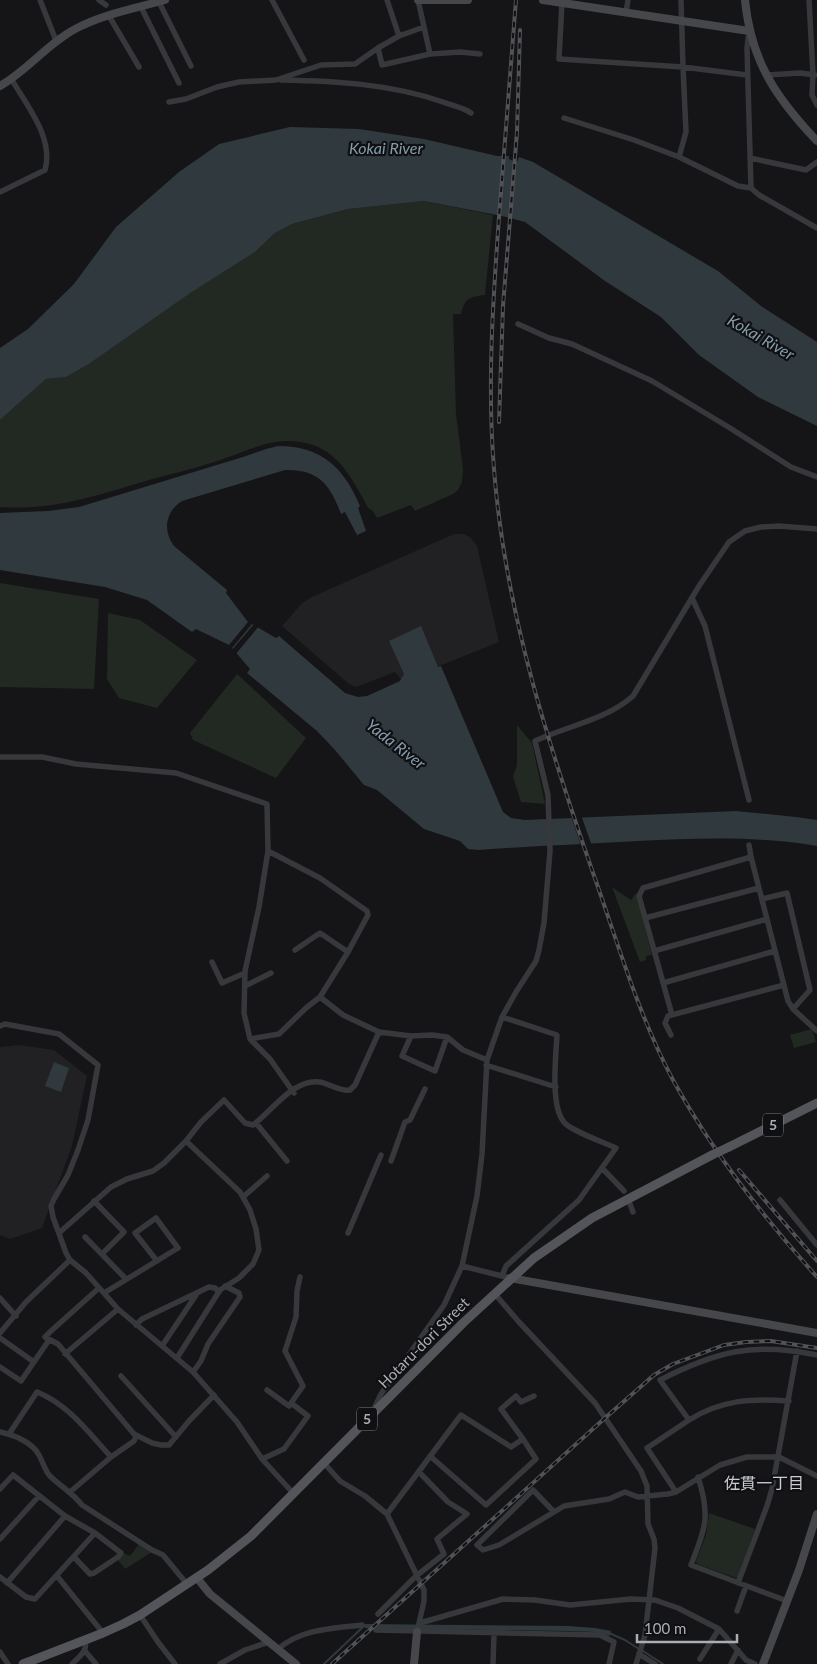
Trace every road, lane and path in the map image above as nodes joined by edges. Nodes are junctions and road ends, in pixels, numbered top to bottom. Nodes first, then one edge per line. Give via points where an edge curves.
1 (40, 0) edge
2 (100, 0) edge
3 (272, 0) edge
4 (387, 0) edge
5 (418, 0) edge
6 (468, 0) edge
7 (543, 0) edge
8 (628, 0) edge
9 (681, 0) edge
10 (745, 0) edge
11 (809, 0) edge
12 (162, 1) edge
13 (562, 2) junction
14 (106, 5) dead end
15 (140, 7) junction
16 (626, 12) junction
17 (109, 16) junction
18 (683, 21) junction
19 (424, 27) junction
20 (749, 31) junction
21 (400, 36) junction
22 (55, 43) junction
23 (378, 48) junction
24 (814, 49) edge
25 (430, 54) junction
26 (480, 54) dead end
27 (304, 60) dead end
28 (139, 66) dead end
29 (192, 66) dead end
30 (683, 67) junction
31 (747, 75) junction
32 (815, 75) edge
33 (767, 76) junction
34 (12, 80) junction
35 (276, 80) junction
36 (179, 82) dead end
37 (0, 86) edge
38 (169, 102) dead end
39 (817, 105) edge
40 (471, 113) dead end
41 (564, 118) dead end
42 (817, 141) edge
43 (679, 157) junction
44 (750, 158) junction
45 (817, 162) edge
46 (751, 188) junction
47 (0, 192) edge
48 (817, 228) edge
49 (518, 324) dead end
50 (817, 478) edge
51 (817, 530) edge
52 (692, 598) junction
53 (0, 757) edge
54 (749, 800) dead end
55 (749, 845) dead end
56 (268, 851) junction
57 (751, 858) junction
58 (759, 888) junction
59 (762, 899) junction
60 (646, 918) junction
61 (767, 919) junction
62 (295, 950) dead end
63 (654, 951) junction
64 (775, 951) junction
65 (348, 952) junction
66 (212, 962) dead end
67 (245, 973) junction
68 (271, 973) dead end
69 (663, 982) junction
70 (784, 985) junction
71 (245, 986) junction
72 (320, 997) junction
73 (793, 1009) junction
74 (672, 1015) junction
75 (502, 1017) junction
76 (0, 1026) edge
77 (817, 1031) edge
78 (379, 1032) junction
79 (671, 1035) dead end
80 (411, 1036) junction
81 (447, 1038) junction
82 (250, 1039) junction
83 (486, 1063) junction
84 (556, 1087) junction
85 (425, 1089) dead end
86 (293, 1091) junction
87 (817, 1103) edge
88 (256, 1123) junction
89 (186, 1141) junction
90 (381, 1155) dead end
91 (287, 1161) dead end
92 (391, 1161) dead end
93 (602, 1168) junction
94 (267, 1176) dead end
95 (624, 1191) dead end
96 (242, 1197) junction
97 (780, 1200) dead end
98 (94, 1201) junction
99 (630, 1204) dead end
100 (633, 1212) dead end
101 (59, 1233) junction
102 (348, 1233) dead end
103 (85, 1236) dead end
104 (817, 1245) edge
105 (102, 1254) junction
106 (70, 1260) junction
107 (157, 1261) junction
108 (462, 1266) junction
109 (300, 1277) dead end
110 (506, 1277) junction
111 (126, 1280) junction
112 (226, 1286) junction
113 (102, 1290) junction
114 (219, 1292) junction
115 (494, 1292) junction
116 (197, 1293) junction
117 (0, 1298) edge
118 (118, 1309) junction
119 (16, 1316) junction
120 (136, 1325) junction
121 (0, 1333) edge
122 (817, 1334) edge
123 (0, 1338) edge
124 (50, 1340) junction
125 (162, 1346) junction
126 (797, 1351) junction
127 (65, 1354) junction
128 (817, 1355) edge
129 (177, 1358) junction
130 (34, 1362) junction
131 (0, 1367) edge
132 (193, 1372) junction
133 (122, 1376) dead end
134 (267, 1390) dead end
135 (214, 1395) junction
136 (534, 1396) dead end
137 (789, 1401) junction
138 (291, 1403) junction
139 (372, 1414) junction
140 (689, 1420) junction
141 (0, 1432) edge
142 (9, 1434) junction
143 (136, 1436) junction
144 (176, 1437) junction
145 (523, 1439) junction
146 (430, 1456) junction
147 (111, 1457) junction
148 (779, 1457) junction
149 (262, 1459) junction
150 (323, 1462) junction
151 (419, 1472) junction
152 (817, 1476) edge
153 (698, 1477) junction
154 (0, 1490) edge
155 (70, 1492) junction
156 (676, 1492) junction
157 (293, 1493) junction
158 (648, 1495) junction
159 (39, 1496) junction
160 (554, 1512) junction
161 (387, 1514) junction
162 (817, 1514) edge
163 (65, 1516) junction
164 (95, 1534) junction
165 (0, 1540) edge
166 (74, 1557) junction
167 (57, 1576) junction
168 (416, 1576) junction
169 (0, 1577) edge
170 (197, 1578) junction
171 (8, 1582) junction
172 (738, 1583) junction
173 (187, 1584) junction
174 (746, 1586) junction
175 (649, 1600) junction
176 (787, 1601) junction
177 (736, 1610) dead end
178 (378, 1614) dead end
179 (140, 1615) junction
180 (420, 1623) junction
181 (362, 1625) dead end
182 (719, 1629) junction
183 (376, 1630) dead end
184 (418, 1632) junction
185 (103, 1633) junction
186 (494, 1634) junction
187 (85, 1640) junction
188 (269, 1642) junction
189 (278, 1649) junction
190 (738, 1650) junction
191 (0, 1652) edge
192 (85, 1652) junction
193 (639, 1654) junction
194 (700, 1659) dead end
195 (8, 1664) edge
196 (23, 1664) edge
197 (72, 1664) edge
198 (96, 1664) edge
199 (175, 1664) edge
200 (220, 1664) edge
201 (296, 1664) edge
202 (414, 1664) edge
203 (493, 1664) edge
204 (609, 1664) edge
205 (636, 1664) edge
206 (655, 1664) edge
207 (731, 1664) edge
208 (756, 1664) edge
209 (763, 1664) edge

1 - 22 street
2 - 14 street
3 - 27 street
4 - 21 street
5 - 6 street
5 - 19 street
7 - 13 street
8 - 16 street
9 - 18 street
10 - 20 street
11 - 24 street
12 - 15 street
12 - 29 street
13 - 16 street
13 - 30 street via 559,59
15 - 17 street
15 - 36 street
16 - 18 street
17 - 22 street via 76,28
17 - 28 street
18 - 20 street
18 - 30 street
19 - 21 street
19 - 25 street
20 - 31 street
20 - 33 street
21 - 23 street
22 - 34 street
23 - 25 street via 382,65
23 - 35 street via 355,64 321,65
24 - 32 street
25 - 26 street
30 - 31 street
30 - 43 street via 686,132
31 - 44 street
32 - 33 street
32 - 39 street via 812,95
33 - 42 street via 786,107
34 - 37 street
34 - 47 street via 41,130 47,162 45,170
35 - 38 street via 239,82
35 - 40 street via 328,80 369,85 416,93
41 - 43 street
43 - 46 street via 738,186
44 - 45 street via 806,170
44 - 46 street
46 - 48 street via 759,196
49 - 50 street via 572,344 652,381 791,467
51 - 52 street via 768,526 752,528 738,535 729,542
52 - 54 street via 705,626
52 - 75 street via 633,696 618,708 535,741 548,795 549,814 550,851 544,923 537,955
53 - 56 street via 42,757 76,764 176,773 267,804
55 - 57 street
56 - 65 street via 320,878 367,910 368,915
56 - 67 street
57 - 58 street
57 - 60 street via 643,888 639,896
58 - 59 street
58 - 60 street
59 - 61 street
59 - 73 street via 787,892 810,990
60 - 63 street
61 - 63 street
61 - 64 street
62 - 65 street via 320,933
63 - 69 street
64 - 69 street
64 - 70 street
65 - 72 street
66 - 67 street via 222,983
67 - 71 street
68 - 71 street
69 - 74 street
70 - 73 street
70 - 74 street
71 - 82 street via 244,1013
72 - 78 street via 343,1015
72 - 82 street via 279,1034
73 - 77 street
74 - 79 street via 665,1023
75 - 83 street
75 - 84 street via 557,1035
76 - 101 street via 5,1024 59,1034 98,1065 81,1143 51,1206
78 - 80 street
78 - 86 street via 350,1090 312,1082
80 - 81 street
80 - 81 street via 402,1056 435,1071
81 - 83 street
82 - 86 street via 270,1059
83 - 84 street
83 - 108 street via 482,1154
84 - 93 street via 559,1116 566,1125 616,1148
85 - 92 street via 410,1120 405,1122
86 - 88 street
87 - 110 main road, Hotaru-dori Street / 5, bridge via 592,1218
88 - 89 street via 245,1123 224,1100
88 - 91 street
89 - 96 street via 217,1168
89 - 98 street via 153,1171 118,1182
90 - 102 street
93 - 95 street
93 - 110 street via 579,1200 506,1266
94 - 96 street
96 - 112 street via 256,1229 259,1250 248,1270
97 - 104 street
98 - 101 street
98 - 105 street via 124,1232
99 - 100 street
101 - 106 street
103 - 105 street
105 - 111 street
106 - 113 street
106 - 119 street via 26,1302
107 - 107 street via 178,1248 156,1218 135,1233
107 - 111 street
108 - 110 street
108 - 139 street via 444,1305 381,1394
109 - 138 street via 296,1317 285,1351 303,1386
110 - 115 main road, Hotaru-dori Street / 5
110 - 122 street
111 - 113 street
112 - 114 street
112 - 132 street via 240,1297
113 - 118 street
113 - 124 street via 51,1330 45,1337
114 - 116 street via 209,1287
114 - 129 street
115 - 139 main road, Hotaru-dori Street / 5
115 - 158 street via 595,1403 641,1471
116 - 120 street via 142,1319
116 - 125 street
117 - 119 street
118 - 120 street
118 - 127 street
119 - 121 street
120 - 125 street
123 - 130 street
124 - 127 street via 58,1344
124 - 130 street
125 - 129 street
126 - 128 street
126 - 137 street
126 - 140 street via 763,1348 721,1354 660,1380
127 - 143 street
129 - 132 street
130 - 131 street via 21,1381
132 - 135 street
133 - 144 street
134 - 138 street via 289,1406
135 - 144 street
135 - 149 street
136 - 145 street via 521,1402 516,1396 501,1408
137 - 140 street via 732,1402 705,1410
137 - 148 street
138 - 149 street via 308,1416 284,1449
139 - 150 main road, Hotaru-dori Street / 5
140 - 156 street via 647,1448
141 - 142 street
142 - 147 street via 37,1392 53,1398 65,1408
142 - 155 street via 36,1450 49,1475
143 - 144 street via 165,1446
143 - 147 street via 134,1441
145 - 146 street via 511,1447 461,1415
145 - 146 street via 536,1459 486,1505
146 - 151 street
147 - 155 street
148 - 152 street
148 - 153 street via 732,1460
148 - 172 street via 767,1506
149 - 157 street
150 - 157 main road, Hotaru-dori Street / 5
150 - 161 street via 340,1481
151 - 161 street
151 - 168 street via 448,1502 466,1514 436,1539 444,1554
153 - 156 street
153 - 172 street via 706,1520 691,1565
154 - 159 street via 13,1475
155 - 173 street via 82,1505 163,1555
156 - 158 street
157 - 170 main road, Hotaru-dori Street / 5 via 251,1536
158 - 160 street via 638,1497 625,1492 609,1499 564,1506
158 - 175 street via 648,1524 655,1548
159 - 163 street
159 - 165 street
160 - 160 street via 499,1545 483,1550 477,1545 533,1490
161 - 168 street
162 - 176 street
163 - 164 street
163 - 171 street
164 - 166 street
164 - 166 street via 121,1553 118,1557 90,1574
166 - 167 street
167 - 171 street via 35,1599 26,1597
167 - 185 street
168 - 178 street
168 - 180 street via 425,1593
169 - 171 street
170 - 173 main road, Hotaru-dori Street / 5
170 - 188 street via 210,1594
172 - 174 street
173 - 179 main road, Hotaru-dori Street / 5
174 - 176 street
174 - 177 street
175 - 180 street via 570,1605 503,1599
175 - 182 street via 678,1608
175 - 193 street
176 - 209 street
179 - 185 main road, Hotaru-dori Street / 5
179 - 199 street
180 - 184 street
181 - 189 street via 326,1628 302,1635
182 - 190 street
182 - 194 street
183 - 184 street
184 - 186 street
184 - 202 street
185 - 187 main road, Hotaru-dori Street / 5
186 - 203 street
186 - 204 street via 600,1635 614,1642
187 - 192 street
187 - 196 main road, Hotaru-dori Street / 5
188 - 189 street
188 - 200 street via 245,1650
189 - 201 street
190 - 207 street
190 - 208 street via 746,1660
191 - 195 street
192 - 197 street
192 - 198 street
193 - 205 street
193 - 206 street

